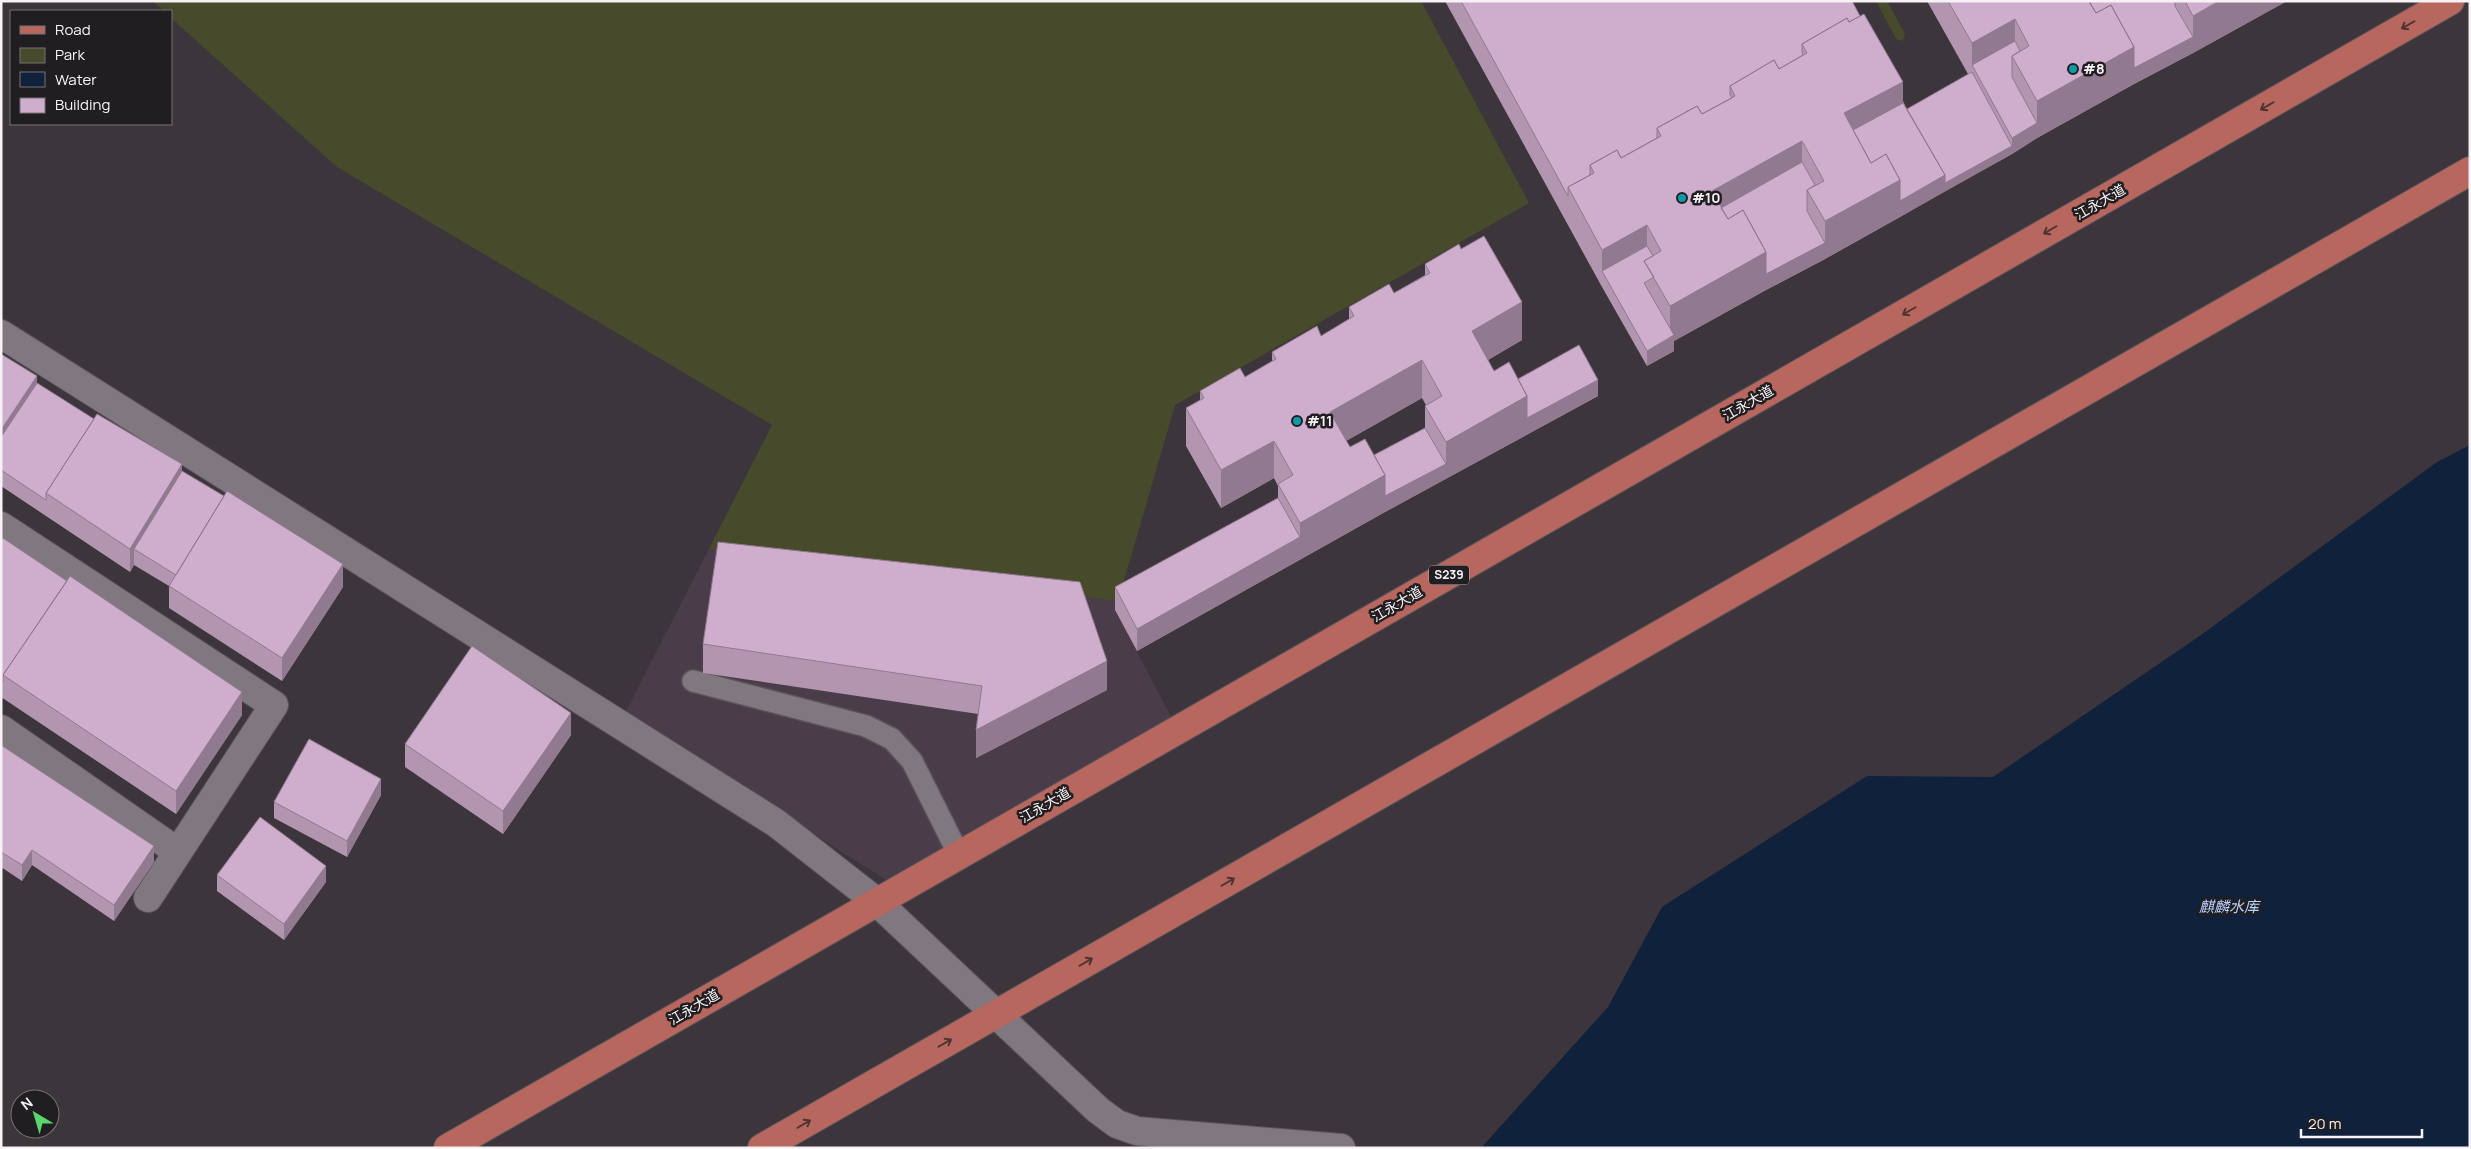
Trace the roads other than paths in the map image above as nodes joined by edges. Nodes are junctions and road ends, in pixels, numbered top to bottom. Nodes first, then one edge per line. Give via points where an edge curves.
1 (2450, 1) edge
2 (2470, 171) edge
3 (1, 334) edge
4 (1, 526) edge
5 (693, 681) dead end
6 (1, 729) edge
7 (178, 852) junction
8 (958, 855) junction
9 (148, 898) dead end
10 (877, 902) junction
11 (996, 1014) junction
12 (448, 1148) edge
13 (762, 1148) edge
14 (1341, 1148) edge

1 -> 8 main road, 江永大道 / S239
11 -> 2 main road
3 - 10 street via 776,823
4 - 7 street via 274,705
5 - 8 lane via 866,726 892,739 912,761
6 - 7 street
7 - 9 street
8 - 10 main road, 江永大道 / S239
10 - 11 street
10 - 12 main road, 江永大道 / S239
13 -> 11 main road
11 - 14 street via 1117,1124 1137,1131

